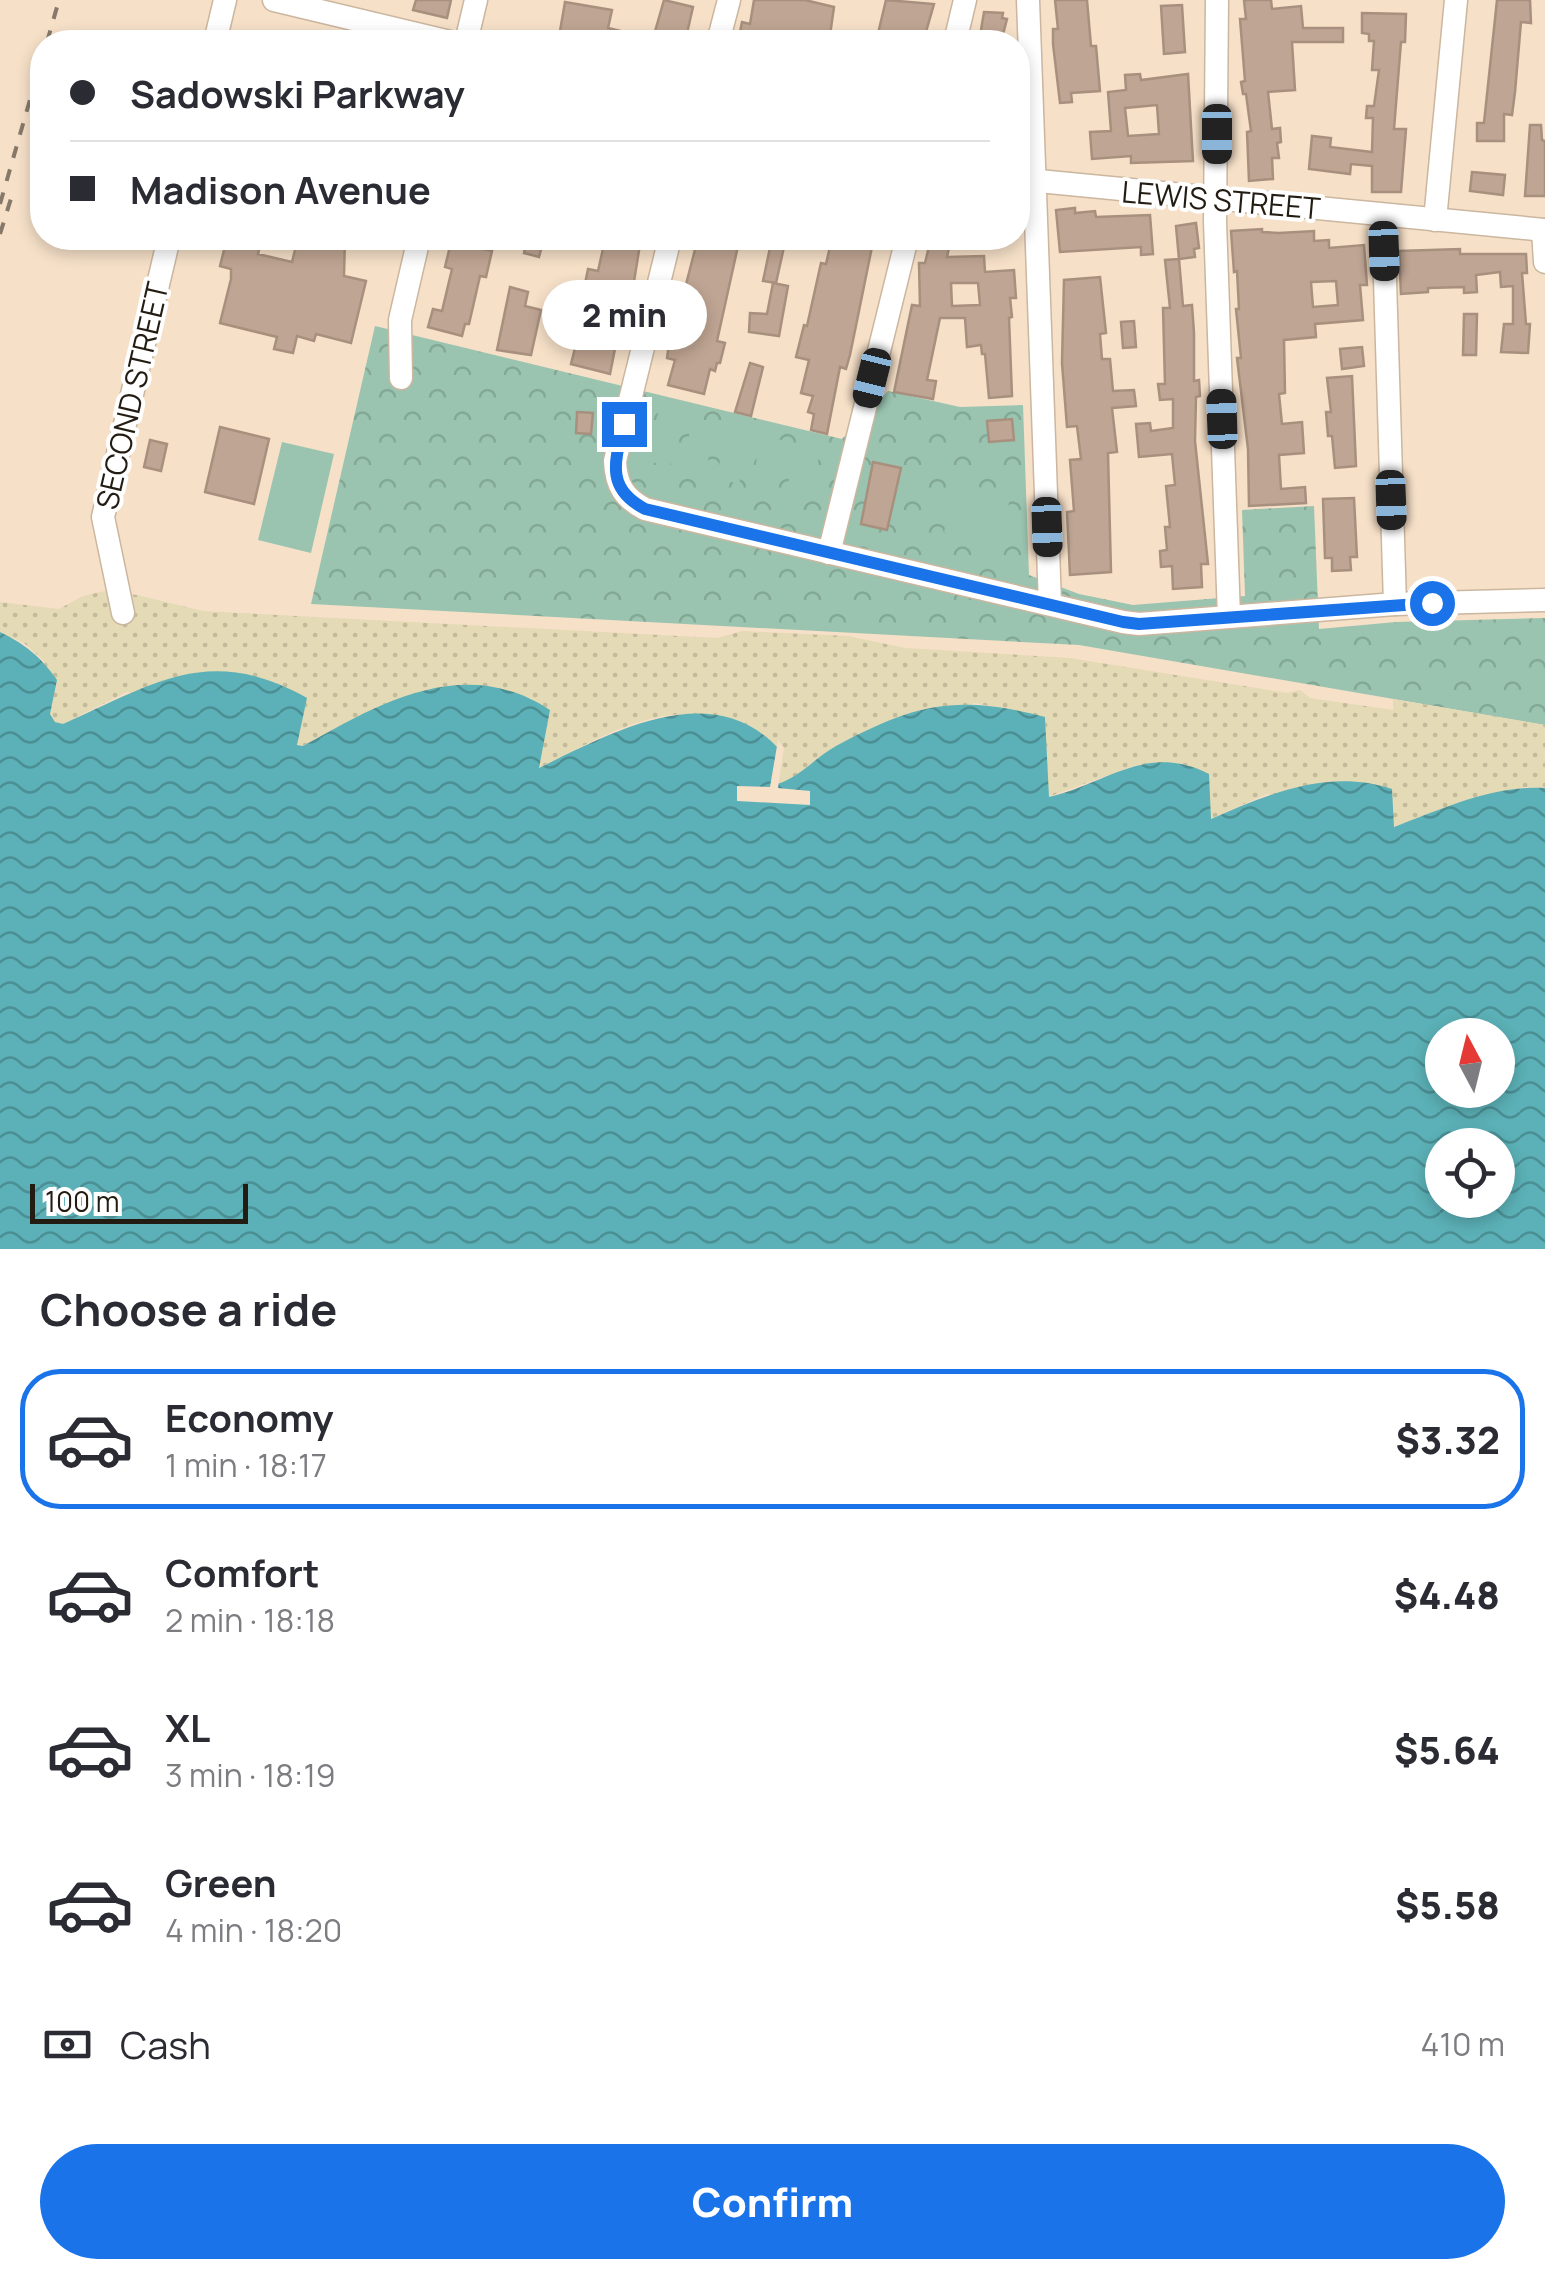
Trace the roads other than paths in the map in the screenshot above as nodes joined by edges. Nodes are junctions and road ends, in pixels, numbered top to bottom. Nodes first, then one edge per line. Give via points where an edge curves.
1 (225, 0) edge
2 (274, 0) edge
3 (476, 0) edge
4 (728, 0) edge
5 (965, 0) edge
6 (1028, 0) edge
7 (1216, 0) edge
8 (1456, 0) edge
9 (218, 30) edge
10 (400, 30) edge
11 (469, 30) edge
12 (721, 30) edge
13 (958, 30) edge
14 (1028, 30) edge
15 (1030, 181) edge
16 (1218, 201) junction
17 (1382, 215) junction
18 (1435, 220) junction
19 (1544, 230) edge
20 (1030, 236) edge
21 (165, 250) edge
22 (417, 250) edge
23 (667, 250) edge
24 (904, 250) edge
25 (1545, 262) edge
26 (401, 378) dead end
27 (829, 553) junction
28 (1545, 600) edge
29 (1050, 604) junction
30 (1394, 604) junction
31 (123, 613) dead end
32 (1229, 617) junction

1 - 9 street
2 - 10 street
3 - 11 street
4 - 12 street
5 - 13 street
6 - 14 street
7 - 16 street
8 - 18 street
15 - 16 street, LEWIS STREET
16 - 17 street, LEWIS STREET
16 - 32 street
17 - 18 street, LEWIS STREET
17 - 30 street
18 - 19 street, LEWIS STREET
19 - 25 street
20 - 29 street
21 - 31 street, SECOND STREET via 103,518
22 - 26 street via 400,320
23 - 27 street via 615,461 621,490 645,509
24 - 27 street
27 - 29 street
28 - 30 street
29 - 32 street via 1139,624
30 - 32 street

